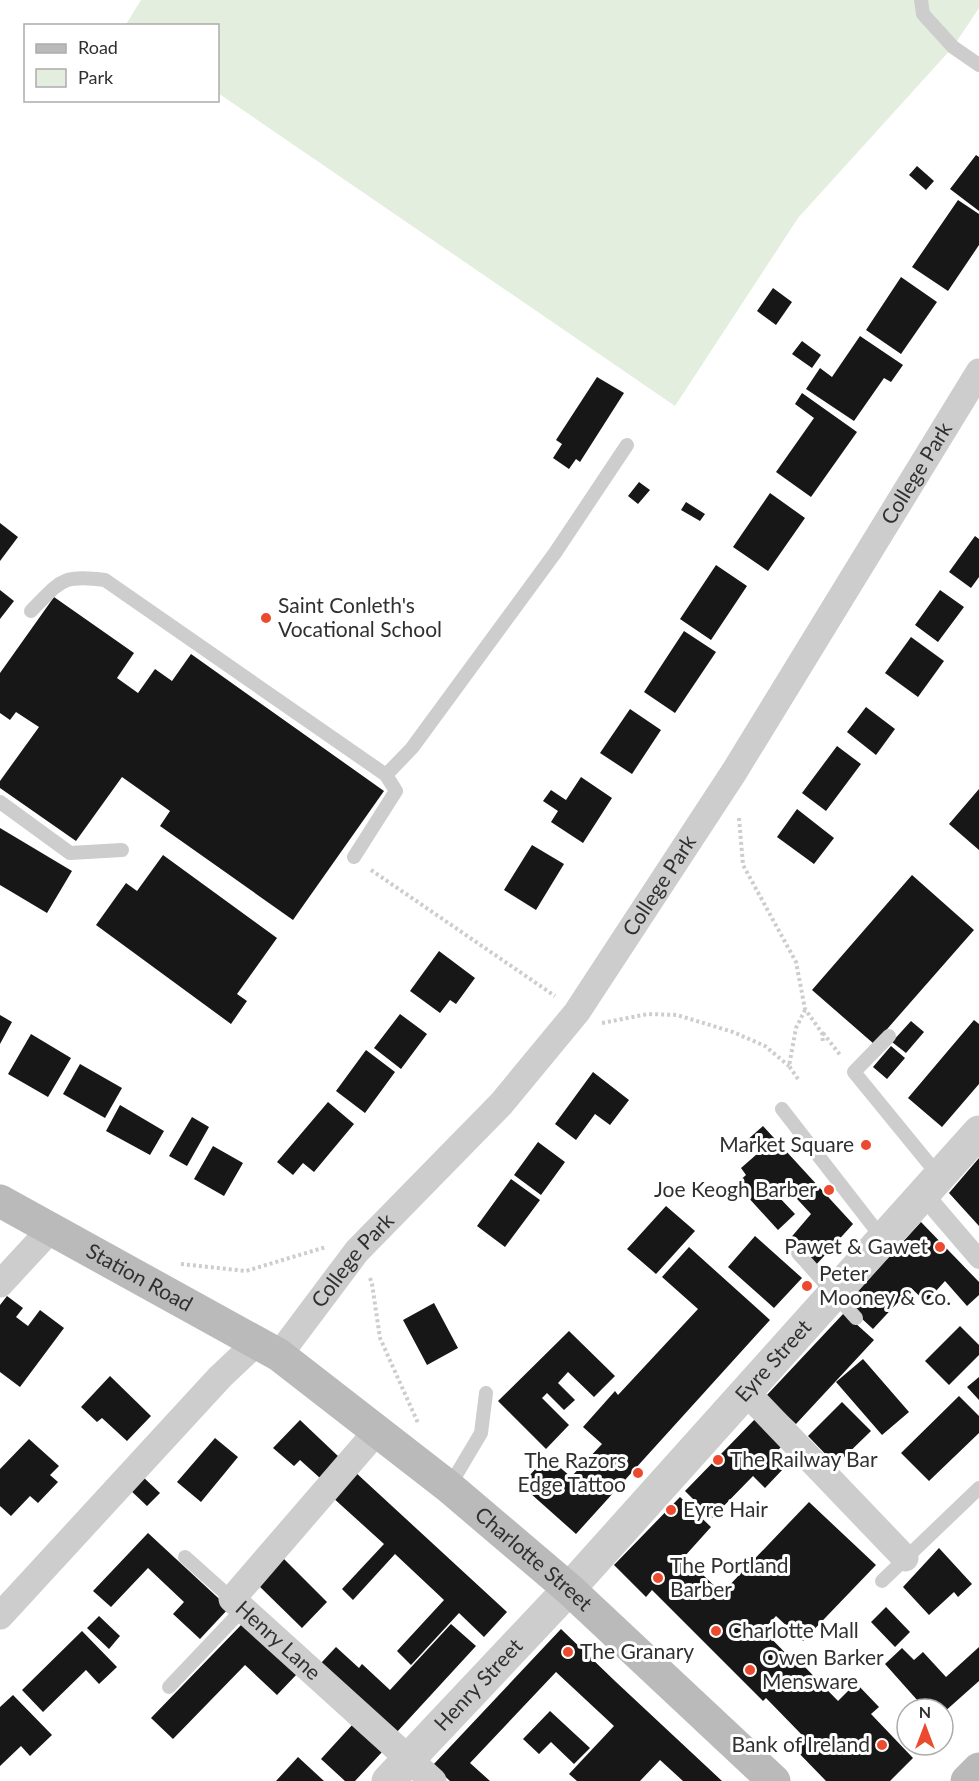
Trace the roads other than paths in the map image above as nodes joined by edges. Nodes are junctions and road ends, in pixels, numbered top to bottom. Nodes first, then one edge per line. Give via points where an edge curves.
1 (921, 0) edge
2 (979, 65) edge
3 (979, 372) edge
4 (627, 445) dead end
5 (32, 611) dead end
6 (386, 775) junction
7 (0, 802) edge
8 (122, 850) dead end
9 (354, 857) dead end
10 (889, 1036) dead end
11 (782, 1109) dead end
12 (979, 1132) edge
13 (932, 1186) junction
14 (0, 1201) edge
15 (50, 1230) junction
16 (883, 1239) junction
17 (798, 1253) dead end
18 (979, 1259) edge
19 (0, 1284) edge
20 (834, 1294) junction
21 (856, 1318) dead end
22 (268, 1348) junction
23 (745, 1391) junction
24 (486, 1393) dead end
25 (377, 1431) junction
26 (449, 1487) junction
27 (979, 1488) edge
28 (185, 1557) dead end
29 (905, 1558) junction
30 (882, 1581) dead end
31 (569, 1589) junction
32 (238, 1604) junction
33 (0, 1616) edge
34 (169, 1687) dead end
35 (979, 1769) edge
36 (399, 1770) edge
37 (433, 1781) edge
38 (774, 1781) edge
39 (968, 1781) edge

1 - 2 lane via 923,14 953,47
3 - 22 street, College Park via 734,772 577,1012 501,1104
4 - 6 lane via 555,553 412,748
5 - 6 lane via 58,583 78,577 105,580
6 - 9 lane via 396,791
7 - 8 lane via 70,853
10 - 13 lane via 854,1072
11 - 16 lane
12 - 13 street, Eyre Street
13 - 16 street, Eyre Street
13 - 18 street
14 - 15 main road, Station Road
15 - 19 street
15 - 22 main road, Station Road
16 - 20 street, Eyre Street
17 - 20 lane
20 - 21 lane
20 - 23 street, Eyre Street
22 - 25 main road, Charlotte Street
22 - 33 street, College Park via 220,1377
23 - 29 street
23 - 31 street, Eyre Street
24 - 26 lane via 481,1433
25 - 26 main road, Charlotte Street
25 - 32 street, Henry Lane
26 - 31 main road, Charlotte Street
27 - 29 lane
28 - 32 lane
29 - 30 lane
31 - 36 street, Henry Street
31 - 38 main road, Charlotte Street
32 - 34 lane
32 - 36 street, Henry Lane
35 - 39 main road
36 - 37 street, Henry Lane

